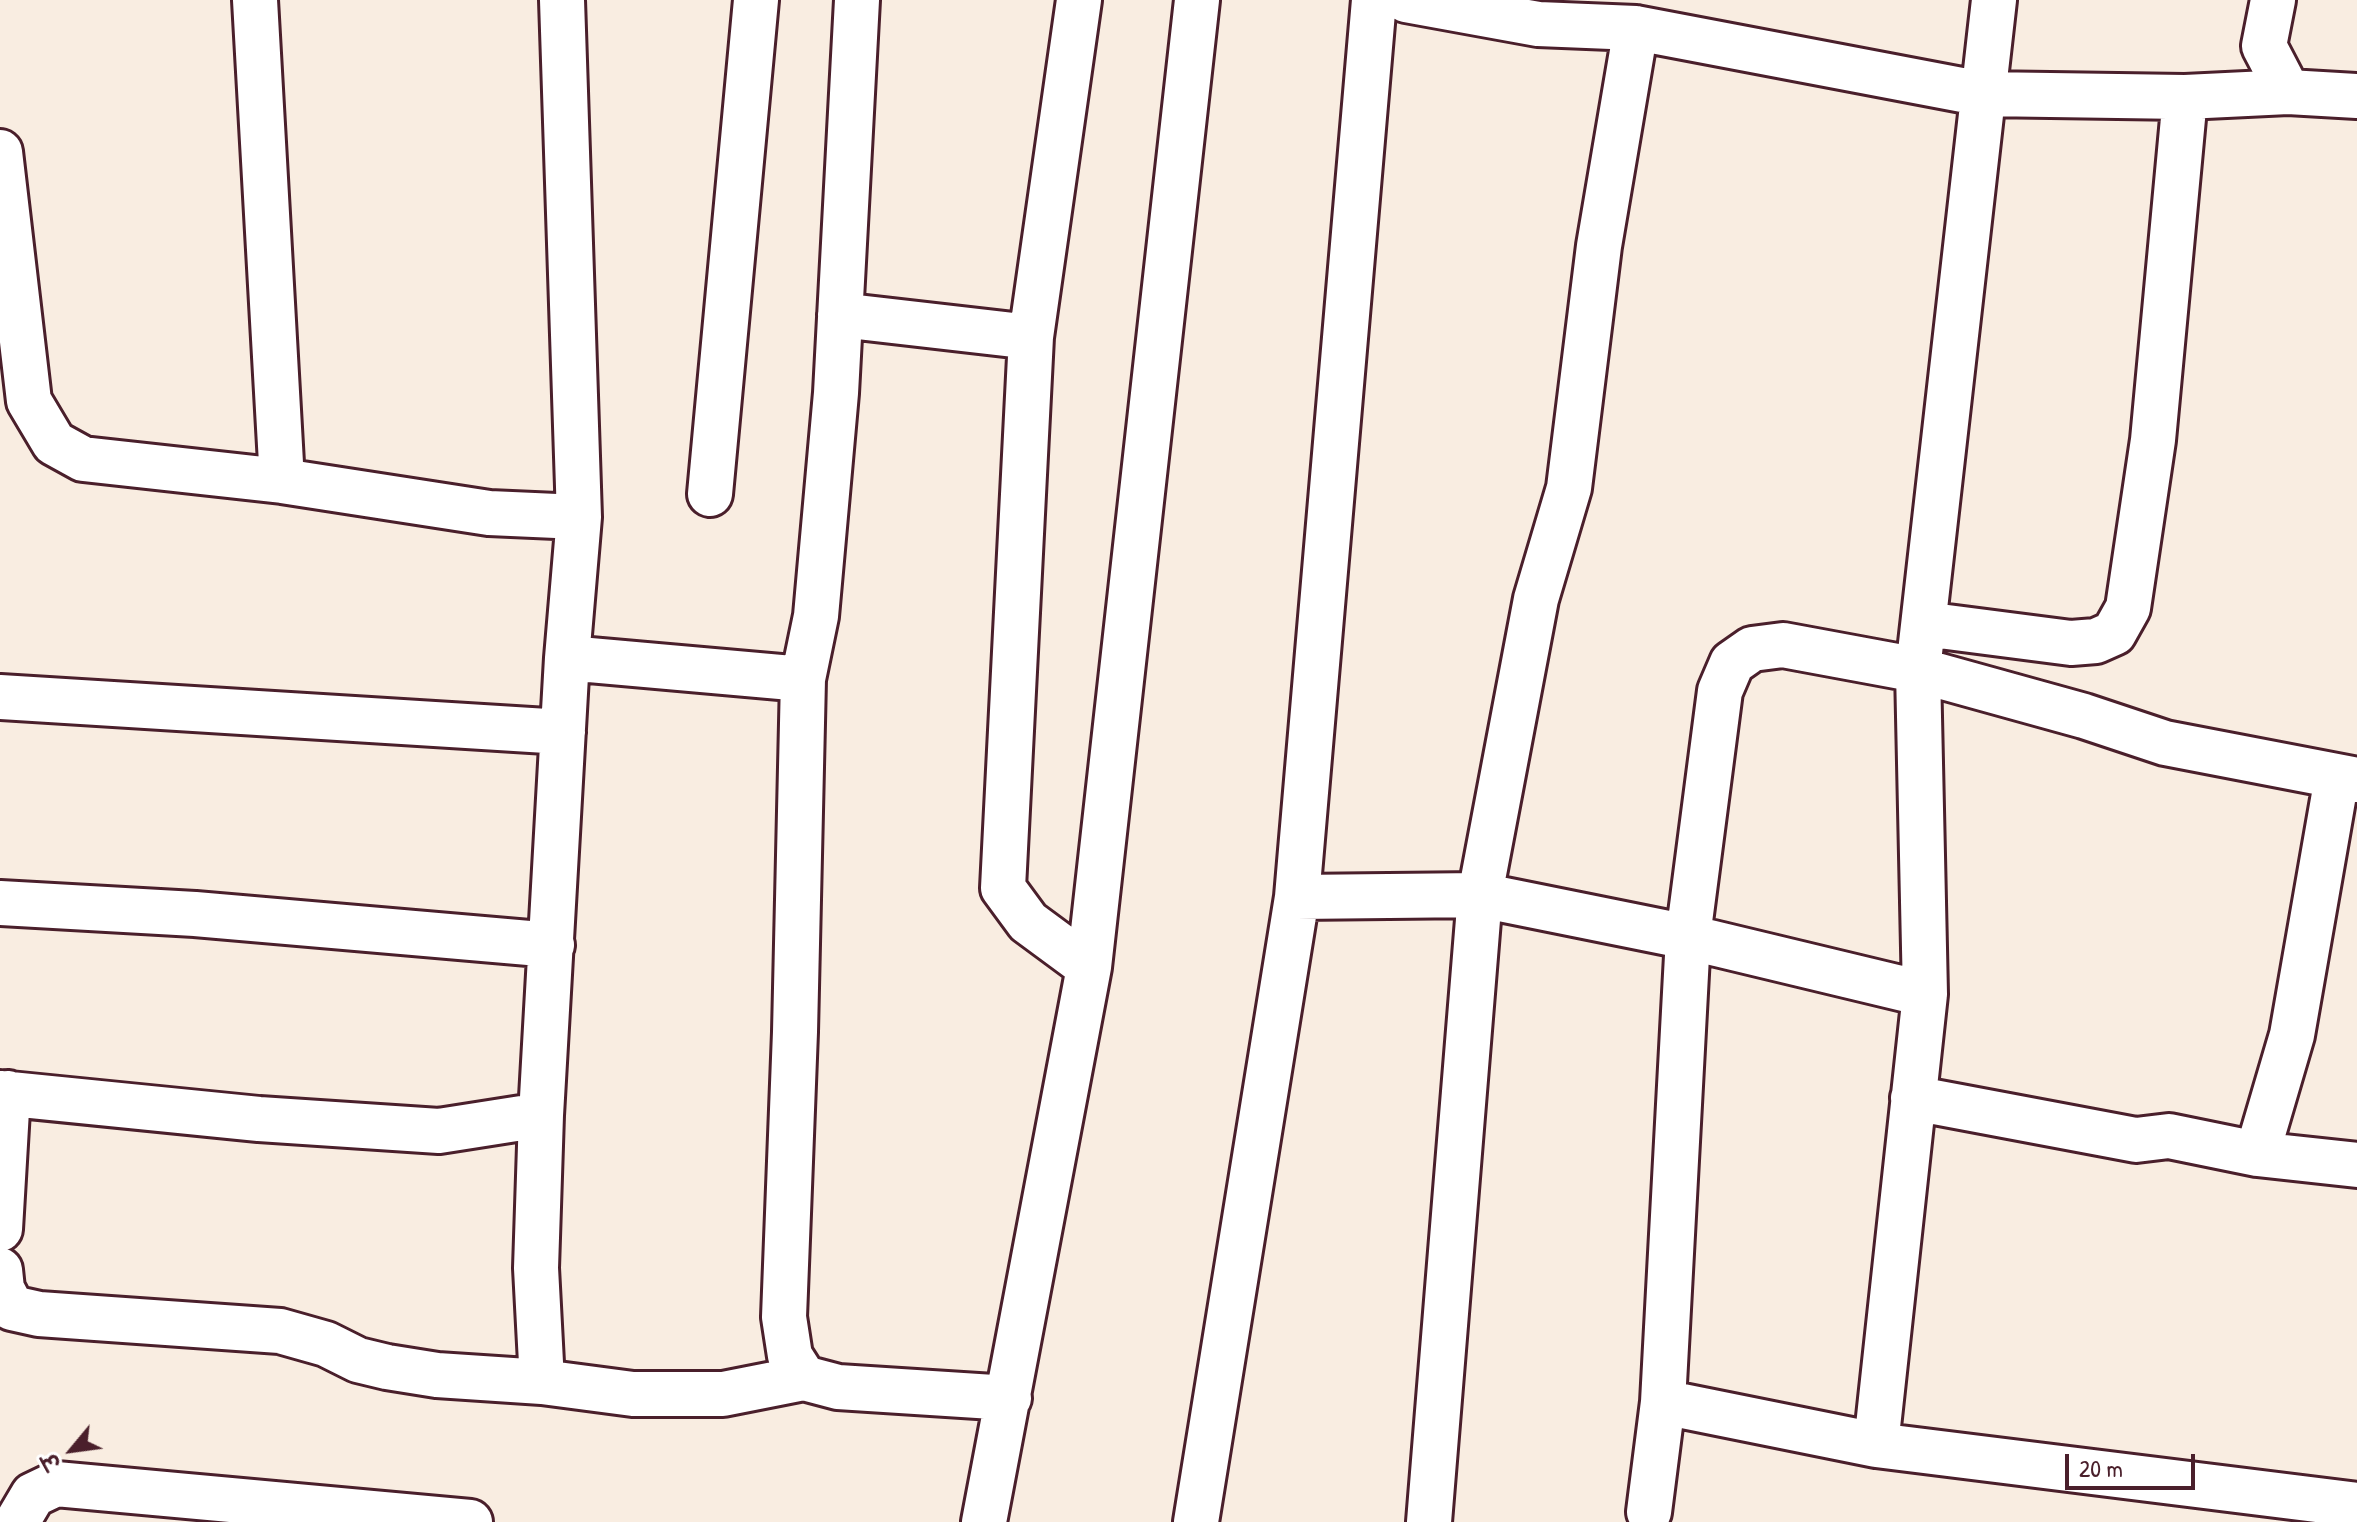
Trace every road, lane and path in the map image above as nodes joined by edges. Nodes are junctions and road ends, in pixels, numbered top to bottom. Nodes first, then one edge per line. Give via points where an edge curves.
1 (255, 0) edge
2 (562, 0) edge
3 (756, 0) edge
4 (857, 0) edge
5 (1079, 0) edge
6 (1197, 0) edge
7 (1374, 0) edge
8 (1406, 0) edge
9 (1994, 0) edge
10 (2273, 0) edge
11 (1539, 12) edge
12 (1636, 28) junction
13 (2288, 92) junction
14 (1983, 94) junction
15 (2357, 96) edge
16 (2185, 97) junction
17 (0, 152) edge
18 (840, 315) junction
19 (1031, 337) junction
20 (282, 481) junction
21 (710, 494) dead end
22 (579, 517) junction
23 (1924, 624) junction
24 (567, 658) junction
25 (1918, 670) junction
26 (803, 679) junction
27 (0, 697) edge
28 (563, 732) junction
29 (2347, 778) edge
30 (1480, 895) junction
31 (1297, 897) junction
32 (0, 903) edge
33 (1688, 937) junction
34 (552, 945) junction
35 (1089, 967) junction
36 (1925, 994) junction
37 (4, 1093) edge
38 (1913, 1098) junction
39 (541, 1115) junction
40 (2257, 1154) junction
41 (2357, 1165) edge
42 (0, 1229) edge
43 (0, 1270) edge
44 (804, 1378) junction
45 (542, 1382) junction
46 (1009, 1398) junction
47 (1663, 1402) junction
48 (1876, 1445) junction
49 (2357, 1505) edge
50 (1649, 1512) dead end
51 (17, 1522) edge
52 (470, 1522) edge
53 (984, 1522) edge
54 (1196, 1522) edge
55 (1429, 1522) edge

1 - 20 street
2 - 22 street
3 - 21 street
4 - 18 street
5 - 19 street
6 - 35 street
7 - 31 street
8 - 11 street
9 - 14 street
10 - 13 street via 2264,46
11 - 12 street
12 - 14 street
12 - 30 street via 1599,246 1569,488 1536,599
13 - 15 street
13 - 16 street
14 - 16 street
14 - 23 street
16 - 23 street via 2153,440 2128,608 2114,633 2071,643
17 - 20 street via 29,401 54,443 83,459
18 - 19 street
18 - 26 street via 816,616
19 - 35 street via 1003,888 1028,922
20 - 22 street via 489,513
22 - 24 street
23 - 25 street
24 - 26 street
24 - 28 street
25 - 29 street via 2165,743
25 - 33 street via 1783,645 1752,649 1732,663 1720,691
25 - 36 street
26 - 44 street via 784,1317 790,1356
27 - 28 street
28 - 34 street
29 - 40 street via 2292,1035
30 - 31 street
30 - 33 street
30 - 55 street
31 - 54 street
32 - 34 street
33 - 36 street
33 - 47 street
34 - 39 street
35 - 46 street
36 - 38 street
37 - 39 street via 439,1131
37 - 42 street
38 - 40 street via 2136,1140 2169,1136
38 - 48 street
39 - 45 street via 536,1268
40 - 41 street
43 - 45 street via 12,1308 39,1314 280,1331 387,1367
44 - 45 street via 723,1394 633,1394
44 - 46 street via 838,1387
46 - 53 street
47 - 48 street
47 - 50 street
48 - 49 street
51 - 52 street via 33,1495 56,1484

